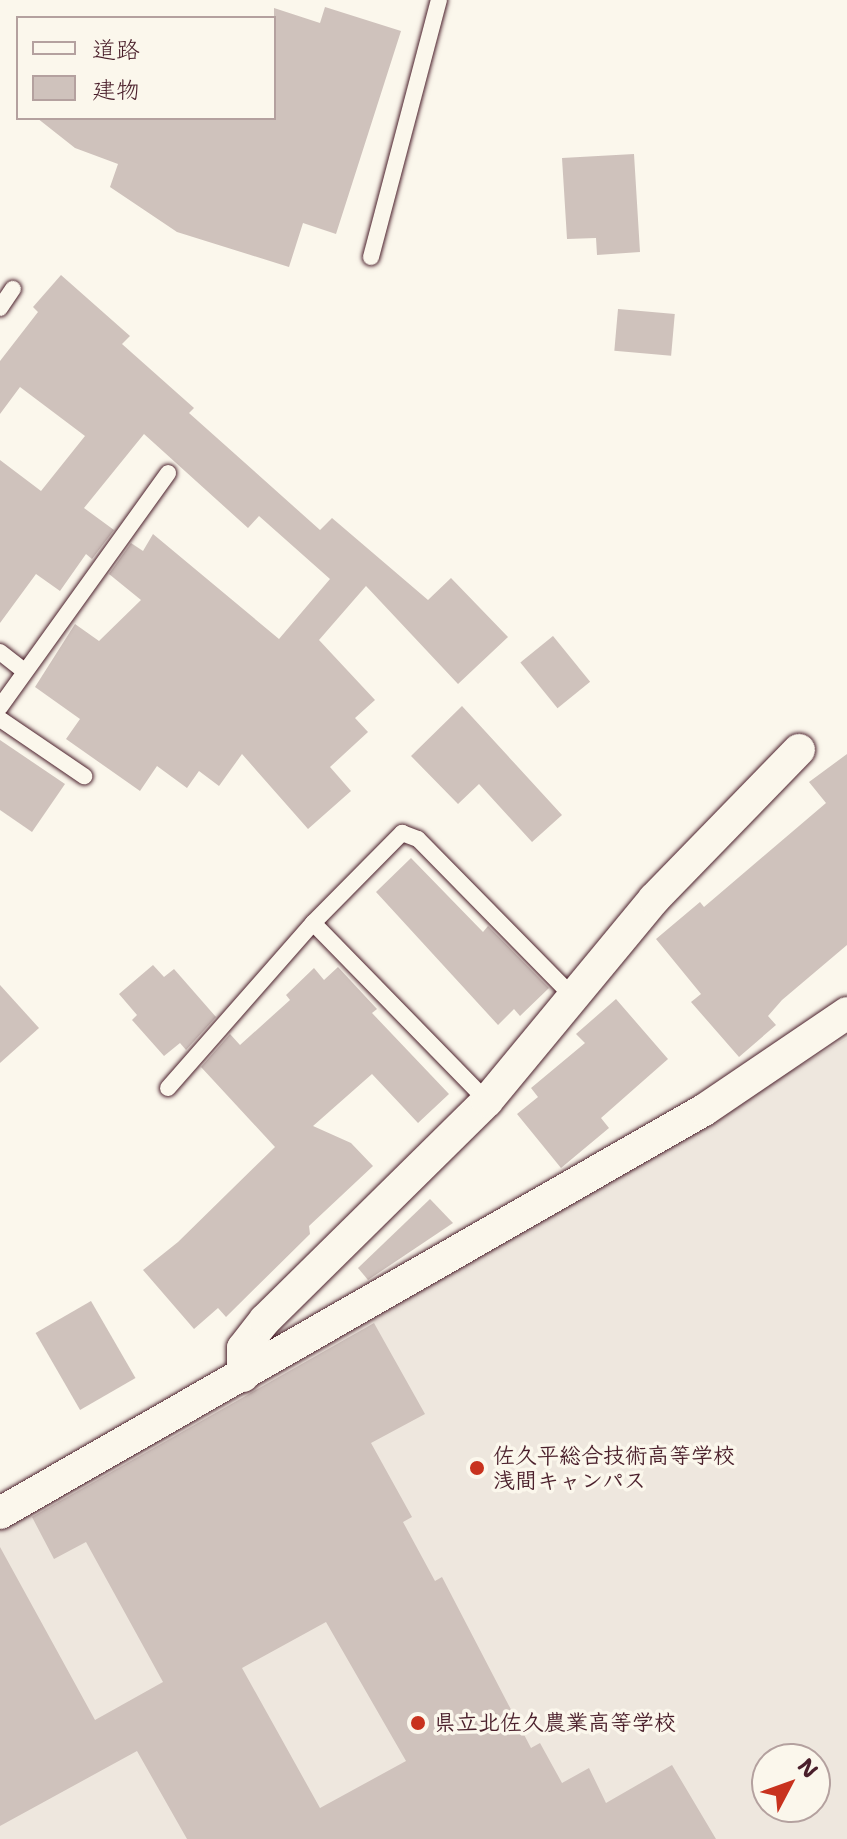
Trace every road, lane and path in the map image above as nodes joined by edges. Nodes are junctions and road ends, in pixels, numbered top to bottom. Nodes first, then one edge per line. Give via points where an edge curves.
1 (439, 0) edge
2 (371, 257) dead end
3 (13, 289) dead end
4 (0, 308) edge
5 (168, 473) dead end
6 (0, 652) edge
7 (24, 671) junction
8 (0, 707) edge
9 (0, 719) edge
10 (799, 750) dead end
11 (84, 776) dead end
12 (313, 923) junction
13 (573, 997) junction
14 (847, 1013) edge
15 (168, 1088) dead end
16 (487, 1101) junction
17 (243, 1376) junction
18 (0, 1513) edge

1 - 2 lane
3 - 4 lane
5 - 7 lane
6 - 7 lane
7 - 8 lane
9 - 11 lane
10 - 13 street via 654,899
12 - 13 lane via 402,833 418,839
12 - 15 lane
12 - 16 lane
13 - 16 street
14 - 17 street via 704,1110
16 - 17 street via 265,1320 243,1348
17 - 18 street

